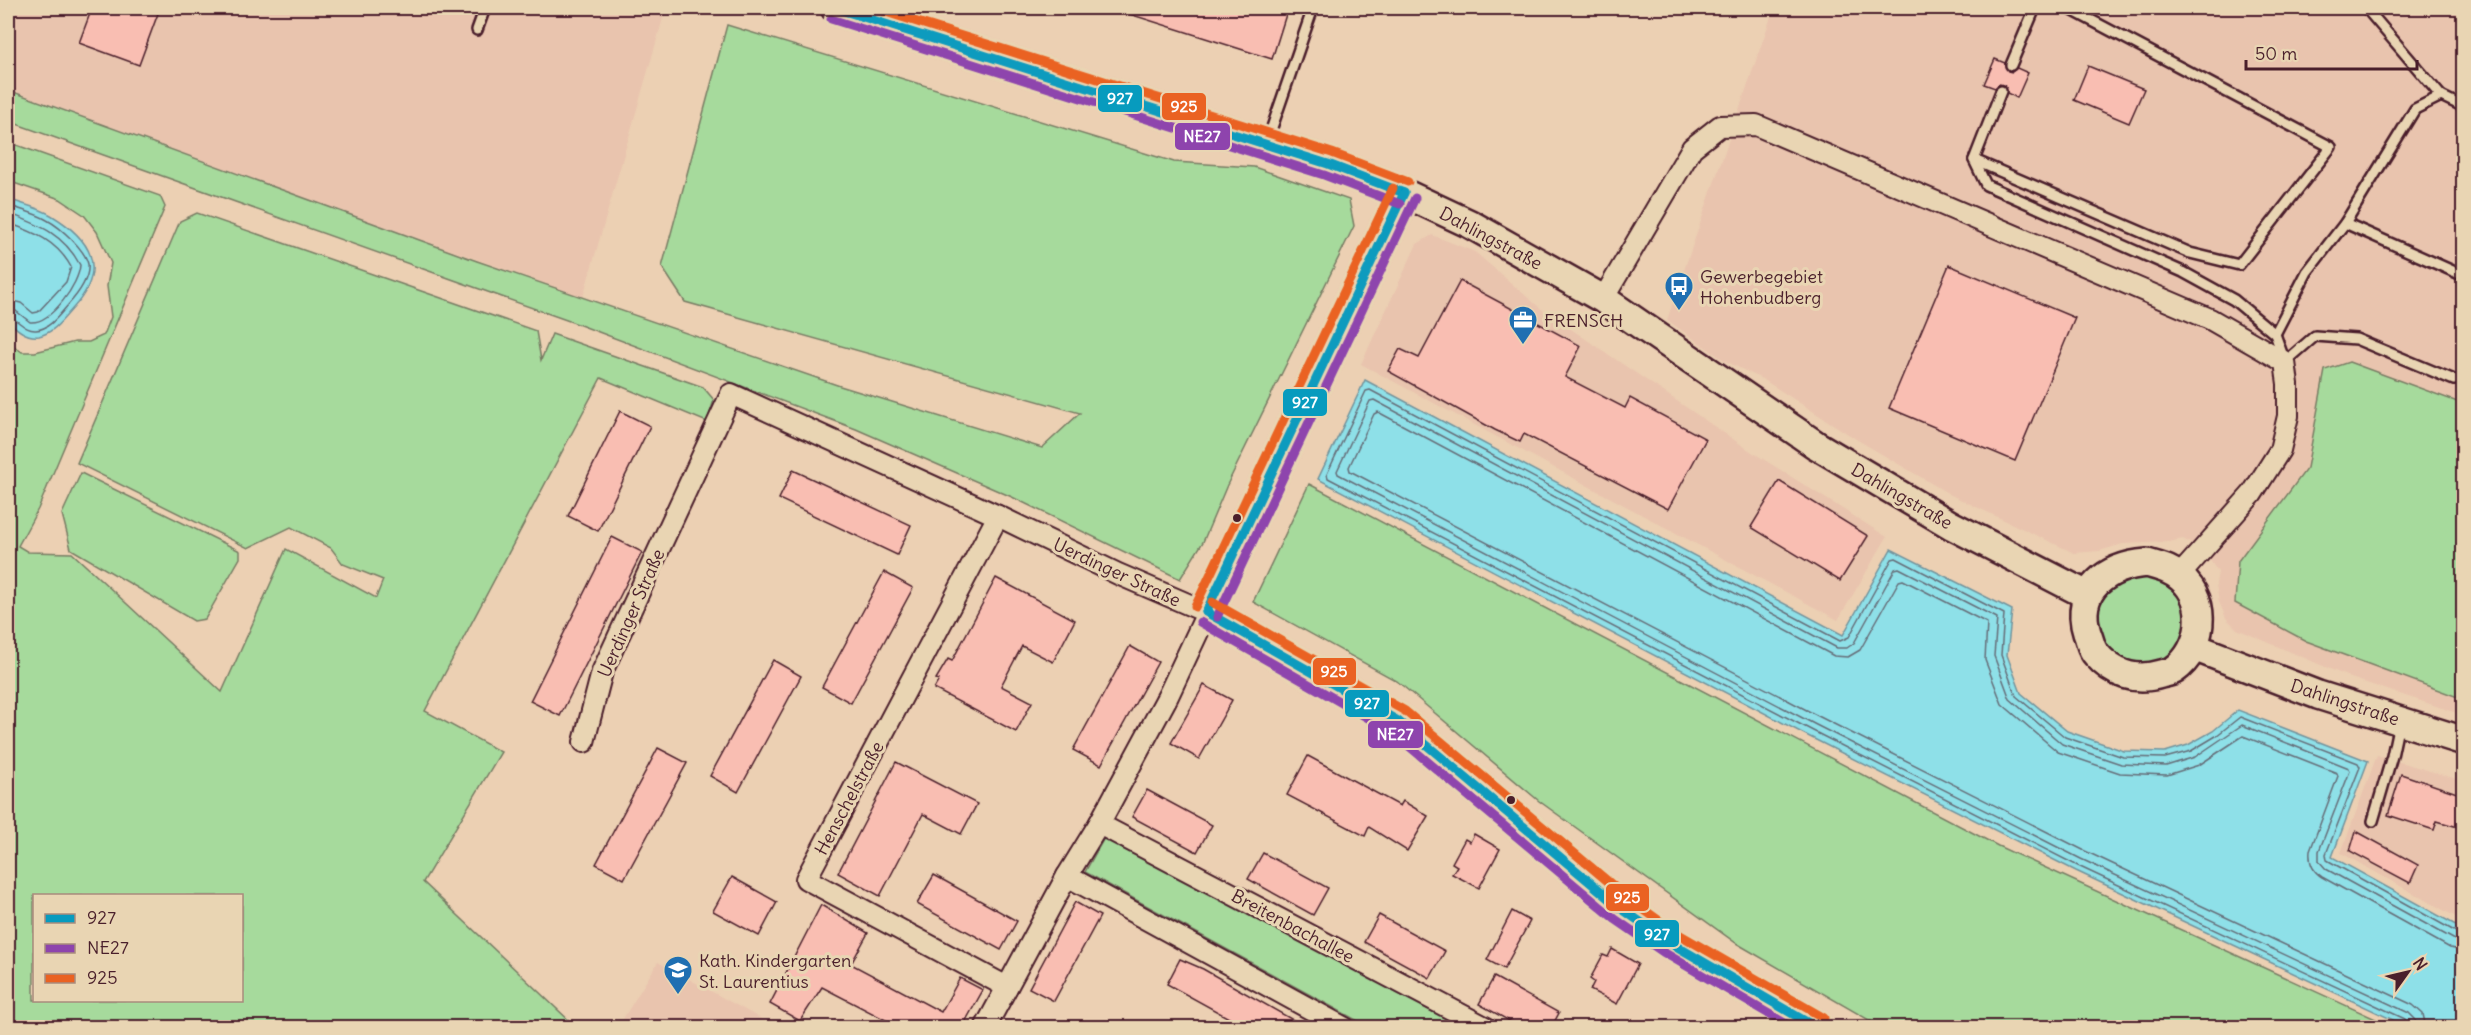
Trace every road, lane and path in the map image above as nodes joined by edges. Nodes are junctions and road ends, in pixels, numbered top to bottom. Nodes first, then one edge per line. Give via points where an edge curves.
1 (485, 8) edge
2 (835, 8) edge
3 (1313, 8) edge
4 (2035, 8) edge
5 (2068, 8) edge
6 (2366, 8) edge
7 (2084, 11) edge
8 (477, 30) dead end
9 (2011, 65) dead end
10 (2001, 91) dead end
11 (2441, 96) junction
12 (2463, 107) edge
13 (1266, 144) junction
14 (1974, 160) junction
15 (1404, 193) junction
16 (2345, 223) junction
17 (2463, 276) edge
18 (1603, 299) junction
19 (2275, 334) junction
20 (2285, 362) junction
21 (2454, 380) dead end
22 (998, 516) junction
23 (2179, 576) junction
24 (2087, 595) junction
25 (1206, 612) junction
26 (2194, 647) junction
27 (2399, 720) junction
28 (2463, 741) edge
29 (584, 742) dead end
30 (2373, 821) dead end
31 (1099, 824) junction
32 (1067, 876) junction
33 (1007, 987) junction
34 (985, 1028) edge
35 (1345, 1028) edge
36 (1487, 1028) edge
37 (1818, 1028) edge

1 - 8 lane
2 - 13 street, Dahlingstraße
3 - 13 lane
4 - 9 lane
5 - 7 lane
6 - 11 lane
7 - 14 lane via 2331,147 2239,265 2190,253
10 - 14 lane
11 - 12 lane
11 - 16 lane via 2415,109
13 - 15 street, Dahlingstraße
14 - 19 lane via 1986,185 2183,272 2234,300
15 - 18 street, Dahlingstraße via 1470,224
15 - 25 street
16 - 17 lane
16 - 19 lane via 2307,272
18 - 20 street via 1692,148 1720,126 1756,125 2210,319
18 - 24 street, Dahlingstraße via 1816,445 1951,525
19 - 20 lane
20 - 21 lane via 2315,336 2356,339
20 - 23 street via 2288,416 2280,450 2252,494
22 - 25 street, Uerdinger Straße
22 - 29 street, Uerdinger Straße via 731,394 602,672
22 - 33 street, Henschelstraße via 806,879
23 - 24 street via 2147,563 2127,565 2104,575
23 - 26 street via 2196,601 2200,624
24 - 26 street via 2084,622 2094,653 2119,674 2145,679 2174,670
25 - 31 street via 1168,696
25 - 37 street, Uerdinger Straße via 1398,721 1622,909 1669,942
26 - 27 street, Dahlingstraße via 2318,695
27 - 28 street, Dahlingstraße
27 - 30 lane
31 - 32 street
31 - 36 street, Breitenbachallee
32 - 33 street
32 - 35 street
33 - 34 street

